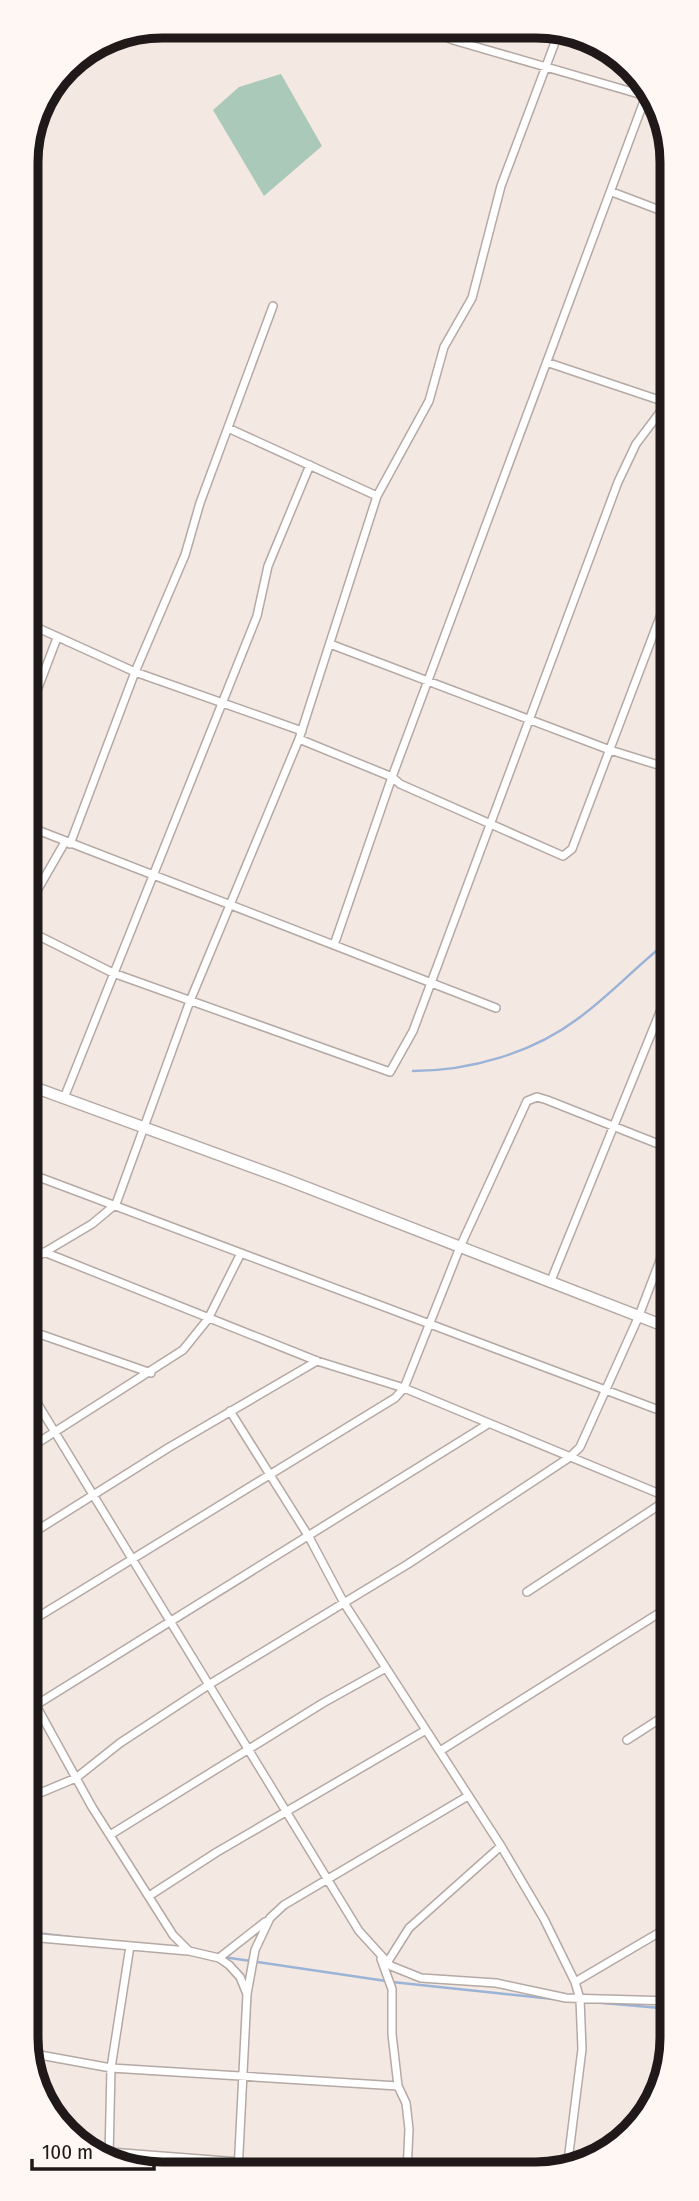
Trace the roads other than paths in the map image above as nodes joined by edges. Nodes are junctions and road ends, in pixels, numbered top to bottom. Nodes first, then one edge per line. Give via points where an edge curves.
1 (449, 38) edge
2 (556, 40) edge
3 (547, 65) junction
4 (638, 91) edge
5 (644, 102) edge
6 (612, 192) junction
7 (660, 210) edge
8 (273, 306) dead end
9 (549, 363) junction
10 (660, 400) edge
11 (660, 413) edge
12 (230, 429) junction
13 (310, 465) junction
14 (377, 496) junction
15 (660, 617) edge
16 (39, 629) edge
17 (57, 638) junction
18 (330, 644) junction
19 (135, 672) junction
20 (427, 683) junction
21 (39, 686) edge
22 (222, 704) junction
23 (527, 719) junction
24 (300, 735) junction
25 (610, 750) junction
26 (660, 766) edge
27 (392, 777) junction
28 (491, 826) junction
29 (39, 831) edge
30 (68, 843) junction
31 (151, 877) junction
32 (39, 890) edge
33 (229, 906) junction
34 (39, 936) edge
35 (334, 945) junction
36 (113, 973) junction
37 (429, 981) junction
38 (190, 1001) junction
39 (496, 1008) dead end
40 (660, 1012) edge
41 (39, 1089) edge
42 (64, 1098) junction
43 (146, 1128) junction
44 (612, 1128) junction
45 (660, 1145) edge
46 (38, 1177) edge
47 (116, 1205) junction
48 (460, 1247) junction
49 (44, 1252) junction
50 (241, 1253) junction
51 (38, 1255) edge
52 (660, 1260) edge
53 (551, 1283) junction
54 (639, 1318) junction
55 (208, 1319) junction
56 (428, 1324) junction
57 (660, 1325) edge
58 (38, 1334) edge
59 (317, 1361) junction
60 (151, 1373) junction
61 (404, 1388) junction
62 (606, 1391) junction
63 (38, 1405) edge
64 (230, 1410) junction
65 (660, 1411) edge
66 (488, 1424) junction
67 (55, 1433) junction
68 (38, 1443) edge
69 (570, 1457) junction
70 (270, 1474) junction
71 (93, 1493) junction
72 (660, 1494) edge
73 (660, 1506) edge
74 (38, 1529) edge
75 (309, 1537) junction
76 (132, 1560) junction
77 (527, 1592) dead end
78 (344, 1603) junction
79 (660, 1613) edge
80 (38, 1617) edge
81 (170, 1620) junction
82 (386, 1668) junction
83 (209, 1684) junction
84 (38, 1704) edge
85 (38, 1707) edge
86 (660, 1719) edge
87 (426, 1730) junction
88 (627, 1740) dead end
89 (249, 1748) junction
90 (440, 1751) junction
91 (76, 1778) junction
92 (38, 1794) edge
93 (468, 1796) junction
94 (286, 1811) junction
95 (110, 1835) junction
96 (501, 1846) junction
97 (331, 1880) junction
98 (149, 1896) junction
99 (270, 1918) junction
100 (660, 1932) edge
101 (38, 1938) edge
102 (130, 1946) junction
103 (189, 1951) junction
104 (219, 1958) junction
105 (384, 1961) junction
106 (575, 1982) junction
107 (247, 1994) junction
108 (580, 1999) junction
109 (660, 2001) edge
110 (40, 2055) edge
111 (111, 2068) junction
112 (243, 2076) junction
113 (398, 2086) junction
114 (109, 2151) edge
115 (122, 2156) edge
116 (568, 2158) edge
117 (239, 2162) joint
118 (407, 2162) edge

1 - 3 street
2 - 3 street
3 - 4 street
3 - 14 street via 501,186 472,298 449,334 429,401
5 - 6 street
6 - 7 street
6 - 9 street
8 - 12 street
9 - 10 street
9 - 20 street
11 - 23 street via 641,435 618,482
12 - 13 street
12 - 19 street via 185,555
13 - 14 street
13 - 22 street via 268,566 257,616
14 - 18 street
15 - 25 street
16 - 17 street
17 - 19 street
17 - 21 street
18 - 20 street
18 - 24 street
19 - 22 street
19 - 30 street
20 - 23 street
20 - 27 street
22 - 24 street
22 - 31 street
23 - 25 street
23 - 28 street
24 - 27 street
24 - 33 street
25 - 26 street
25 - 28 street via 567,854 556,855
27 - 28 street
27 - 35 street
28 - 37 street
29 - 30 street
30 - 31 street
30 - 32 street
31 - 33 street
31 - 36 street
33 - 35 street
33 - 38 street
34 - 36 street
35 - 37 street
36 - 38 street
36 - 42 street
37 - 38 street via 403,1054 387,1073
37 - 39 street
38 - 43 street
40 - 44 street
41 - 42 main road
42 - 43 main road
43 - 47 street
43 - 48 main road
44 - 45 street
44 - 48 street via 547,1100 527,1101
44 - 53 street
46 - 47 street
47 - 49 street
47 - 50 street
48 - 53 main road
48 - 56 street
49 - 51 street
49 - 55 street
50 - 55 street
50 - 56 street
52 - 54 street
53 - 54 main road
54 - 57 main road
54 - 62 street
55 - 59 street
55 - 60 street via 183,1350
56 - 61 street
56 - 62 street
58 - 60 street
59 - 61 street
59 - 64 street
60 - 67 street
61 - 66 street
61 - 70 street via 386,1405
62 - 65 street
62 - 69 street via 580,1447
63 - 67 street
64 - 70 street
64 - 71 street
66 - 69 street
66 - 75 street
67 - 68 street
67 - 71 street
69 - 72 street
69 - 78 street
70 - 75 street
70 - 76 street
71 - 74 street
71 - 76 street
73 - 77 street
75 - 78 street
75 - 81 street
76 - 80 street
76 - 81 street
78 - 82 street
78 - 83 street
79 - 90 street
81 - 83 street
81 - 84 street
82 - 87 street
82 - 89 street
83 - 89 street
83 - 91 street
85 - 91 street
86 - 88 street
87 - 90 street
87 - 94 street
89 - 94 street
89 - 95 street
90 - 93 street
91 - 92 street
91 - 95 street
93 - 96 street
93 - 97 street
94 - 97 street
94 - 98 street
95 - 98 street
96 - 105 street via 409,1928
96 - 106 street
97 - 99 street via 284,1905
97 - 105 street via 359,1931
98 - 103 street via 173,1935
99 - 104 street
99 - 107 street via 255,1950
100 - 106 street
101 - 102 street
102 - 103 street
102 - 111 street
103 - 104 street
104 - 107 street via 240,1977
105 - 108 street via 421,1978 496,1983
105 - 113 street via 392,1989
106 - 108 street
107 - 112 street
108 - 109 street
108 - 116 street via 582,2049
110 - 111 street
111 - 112 street
111 - 114 street
112 - 113 street
112 - 117 street
113 - 118 street via 406,2104
115 - 117 street

